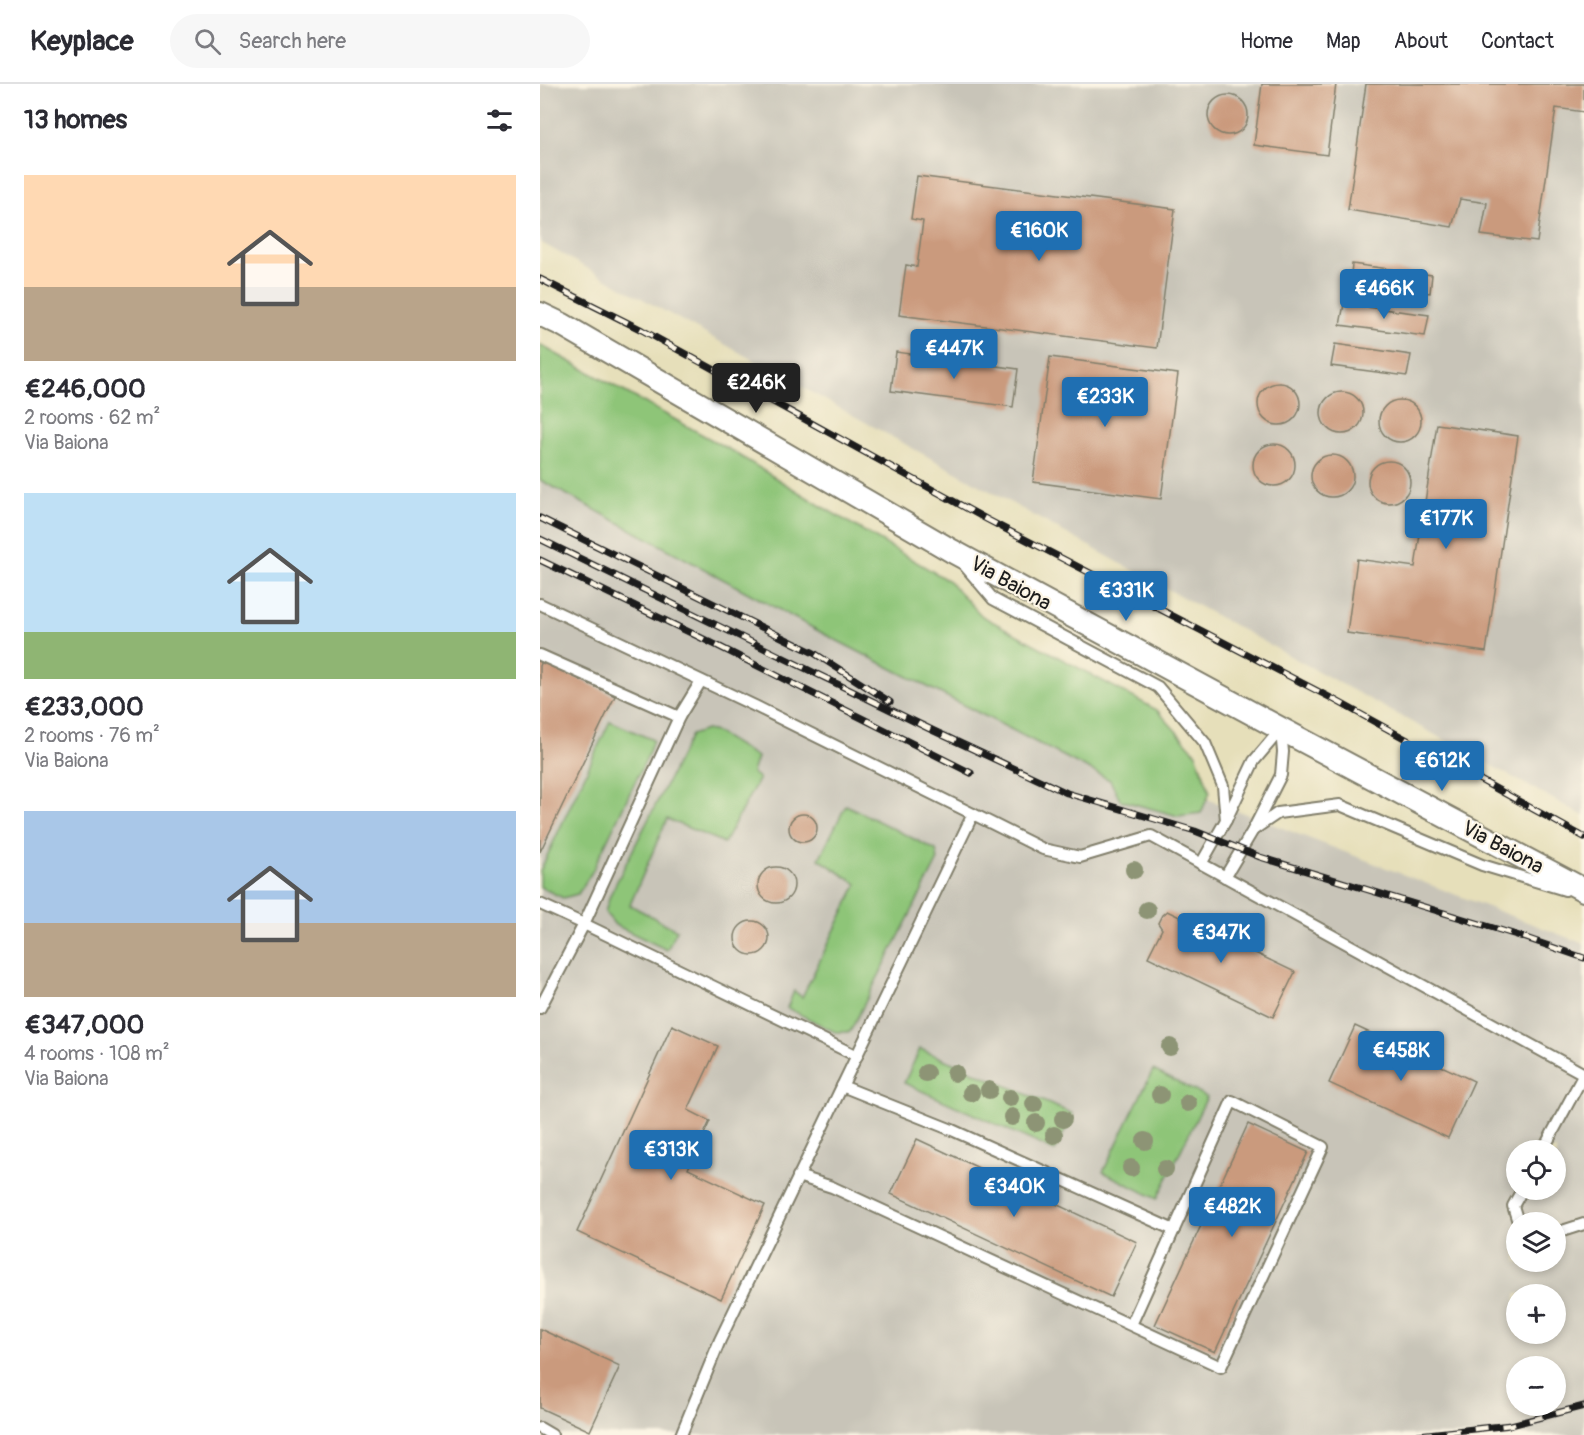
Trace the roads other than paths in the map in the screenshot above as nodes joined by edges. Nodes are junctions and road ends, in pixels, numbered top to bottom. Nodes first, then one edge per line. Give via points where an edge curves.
1 (540, 314) edge
2 (952, 551) junction
3 (540, 604) edge
4 (540, 655) edge
5 (701, 681) junction
6 (679, 717) junction
7 (1281, 729) junction
8 (973, 814) junction
9 (1226, 820) junction
10 (1253, 830) junction
11 (1201, 864) junction
12 (1225, 877) junction
13 (1584, 890) edge
14 (1584, 895) edge
15 (540, 904) edge
16 (584, 924) junction
17 (540, 1008) edge
18 (857, 1056) junction
19 (1584, 1074) edge
20 (842, 1086) junction
21 (1548, 1140) edge
22 (798, 1176) junction
23 (1584, 1224) edge
24 (1174, 1230) junction
25 (1566, 1230) edge
26 (1131, 1325) junction
27 (540, 1428) edge
28 (552, 1435) edge
29 (681, 1435) edge

1 - 2 street, Via Baiona
2 - 7 street, Via Baiona
2 - 9 lane via 993,599 1158,687 1205,743 1223,786
3 - 5 lane
4 - 6 lane
5 - 6 lane
5 - 8 lane
6 - 16 lane
7 - 9 lane via 1254,761
7 - 10 lane via 1281,775
7 - 13 street, Via Baiona
8 - 11 lane via 1043,849 1061,853 1080,856 1151,836
8 - 18 lane
9 - 11 lane
10 - 12 lane
10 - 14 lane via 1278,813 1340,805 1482,865
11 - 12 lane
12 - 19 lane
15 - 16 lane
16 - 17 lane
16 - 18 lane
18 - 20 lane
19 - 21 lane
20 - 22 lane
20 - 24 lane via 952,1130
22 - 26 lane via 832,1187
22 - 29 lane via 720,1340
23 - 25 lane
24 - 26 lane
24 - 26 lane via 1232,1101 1323,1147 1221,1367
27 - 28 lane

